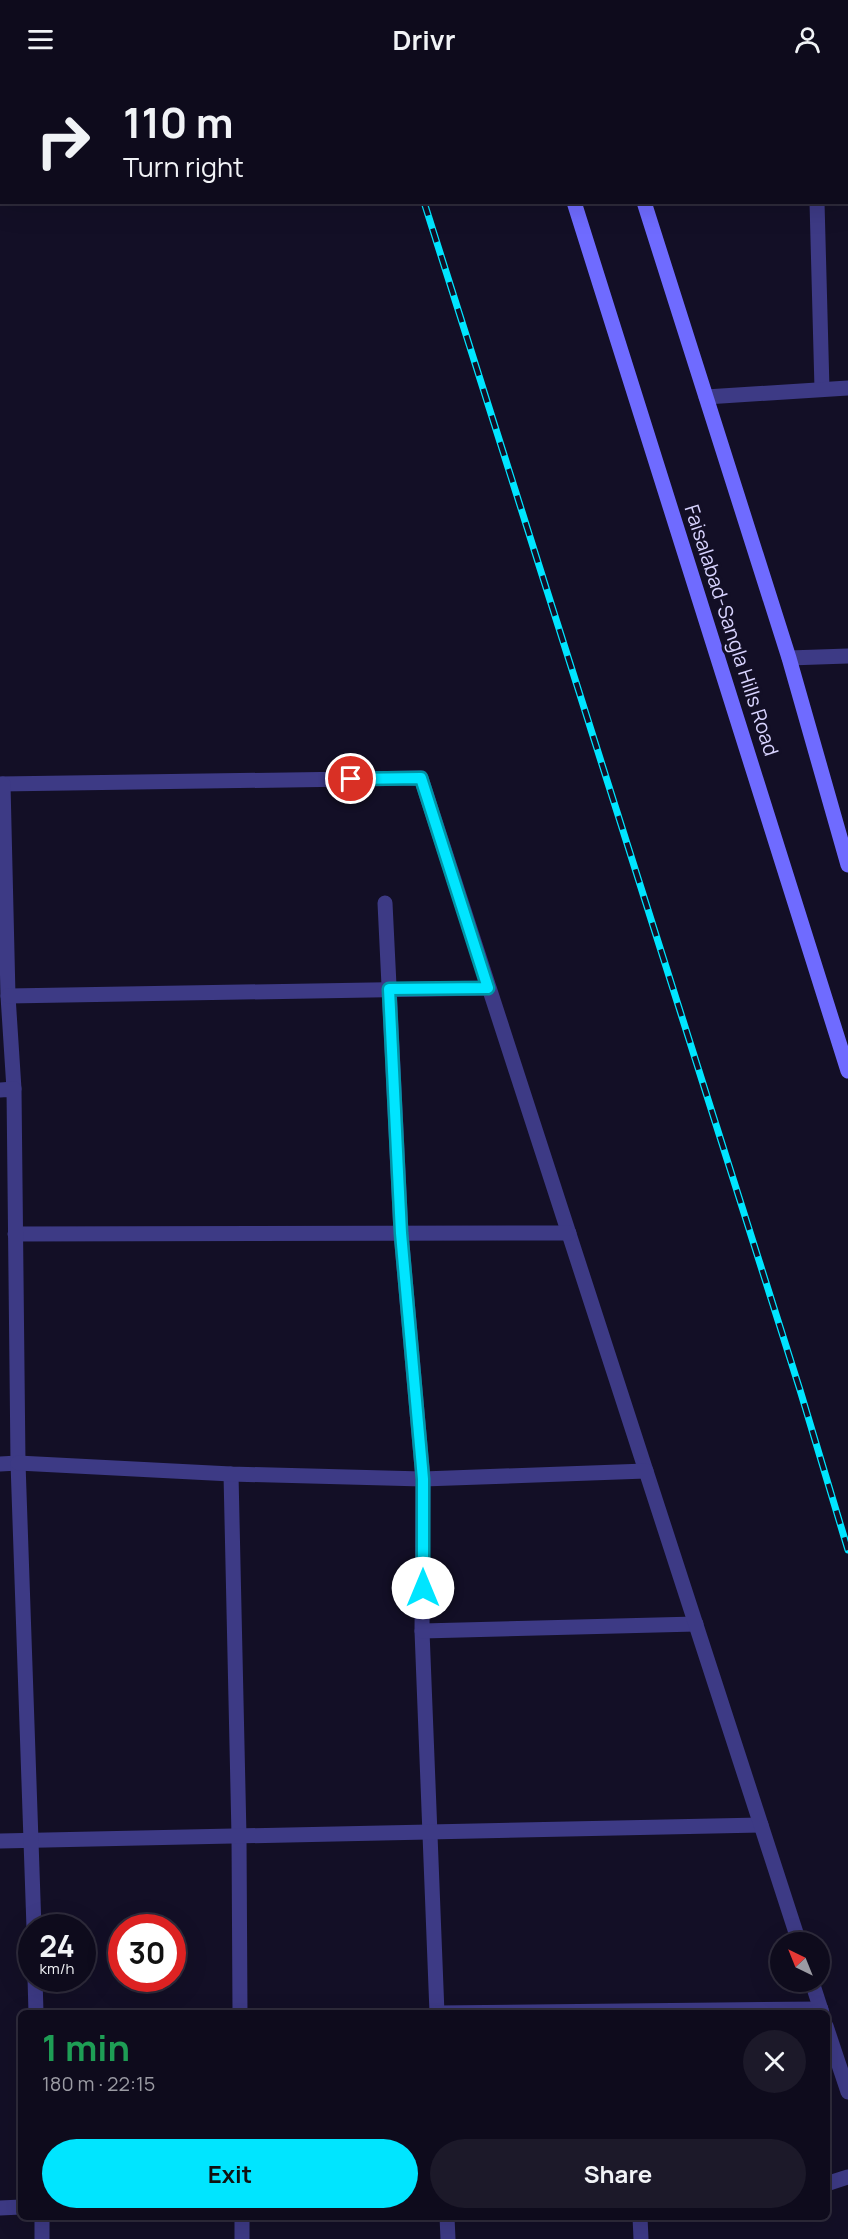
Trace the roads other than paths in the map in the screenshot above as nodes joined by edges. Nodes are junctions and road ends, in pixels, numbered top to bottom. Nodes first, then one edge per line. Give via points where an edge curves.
1 (575, 204) edge
2 (645, 204) edge
3 (817, 204) edge
4 (848, 388) edge
5 (822, 389) junction
6 (706, 397) junction
7 (848, 656) edge
8 (789, 658) junction
9 (2, 784) edge
10 (848, 865) edge
11 (385, 903) dead end
12 (488, 988) junction
13 (389, 989) junction
14 (8, 996) junction
15 (848, 1071) edge
16 (7, 1090) edge
17 (401, 1233) junction
18 (569, 1233) junction
19 (15, 1234) junction
20 (18, 1463) junction
21 (0, 1464) edge
22 (646, 1471) junction
23 (231, 1474) junction
24 (423, 1479) junction
25 (696, 1624) junction
26 (422, 1631) junction
27 (761, 1825) junction
28 (428, 1832) junction
29 (239, 1836) junction
30 (31, 1840) junction
31 (0, 1841) edge
32 (34, 1914) edge
33 (796, 1932) edge
34 (35, 1992) edge
35 (815, 1992) edge
36 (36, 2010) edge
37 (240, 2010) edge
38 (437, 2010) edge
39 (822, 2010) edge
40 (830, 2038) edge
41 (848, 2092) edge
42 (848, 2177) edge
43 (830, 2183) edge
44 (18, 2207) edge
45 (0, 2208) edge
46 (42, 2220) edge
47 (242, 2220) edge
48 (447, 2220) edge
49 (640, 2220) edge
50 (42, 2239) edge
51 (242, 2239) edge
52 (448, 2239) edge
53 (641, 2239) edge

1 - 15 main road, Faisalabad-Sangla Hills Road
2 - 6 main road
3 - 5 street
4 - 5 street
5 - 6 street
6 - 8 main road
7 - 8 street
8 - 10 main road
9 - 12 street via 421,778
9 - 14 street
11 - 13 street
12 - 13 street
12 - 18 street
13 - 14 street
13 - 17 street
14 - 16 street
16 - 19 street
17 - 18 street
17 - 19 street
17 - 24 street
18 - 22 street
19 - 20 street
20 - 21 street
20 - 23 street
20 - 30 street
22 - 24 street
22 - 25 street
23 - 24 street
23 - 29 street
24 - 26 street
25 - 26 street
25 - 27 street
26 - 28 street
27 - 28 street
27 - 33 street
28 - 29 street
28 - 38 street
29 - 30 street
29 - 37 street
30 - 31 street
30 - 32 street
34 - 36 street
35 - 39 street
40 - 41 street
42 - 43 street
44 - 45 street
46 - 50 street
47 - 51 street
48 - 52 street
49 - 53 street

